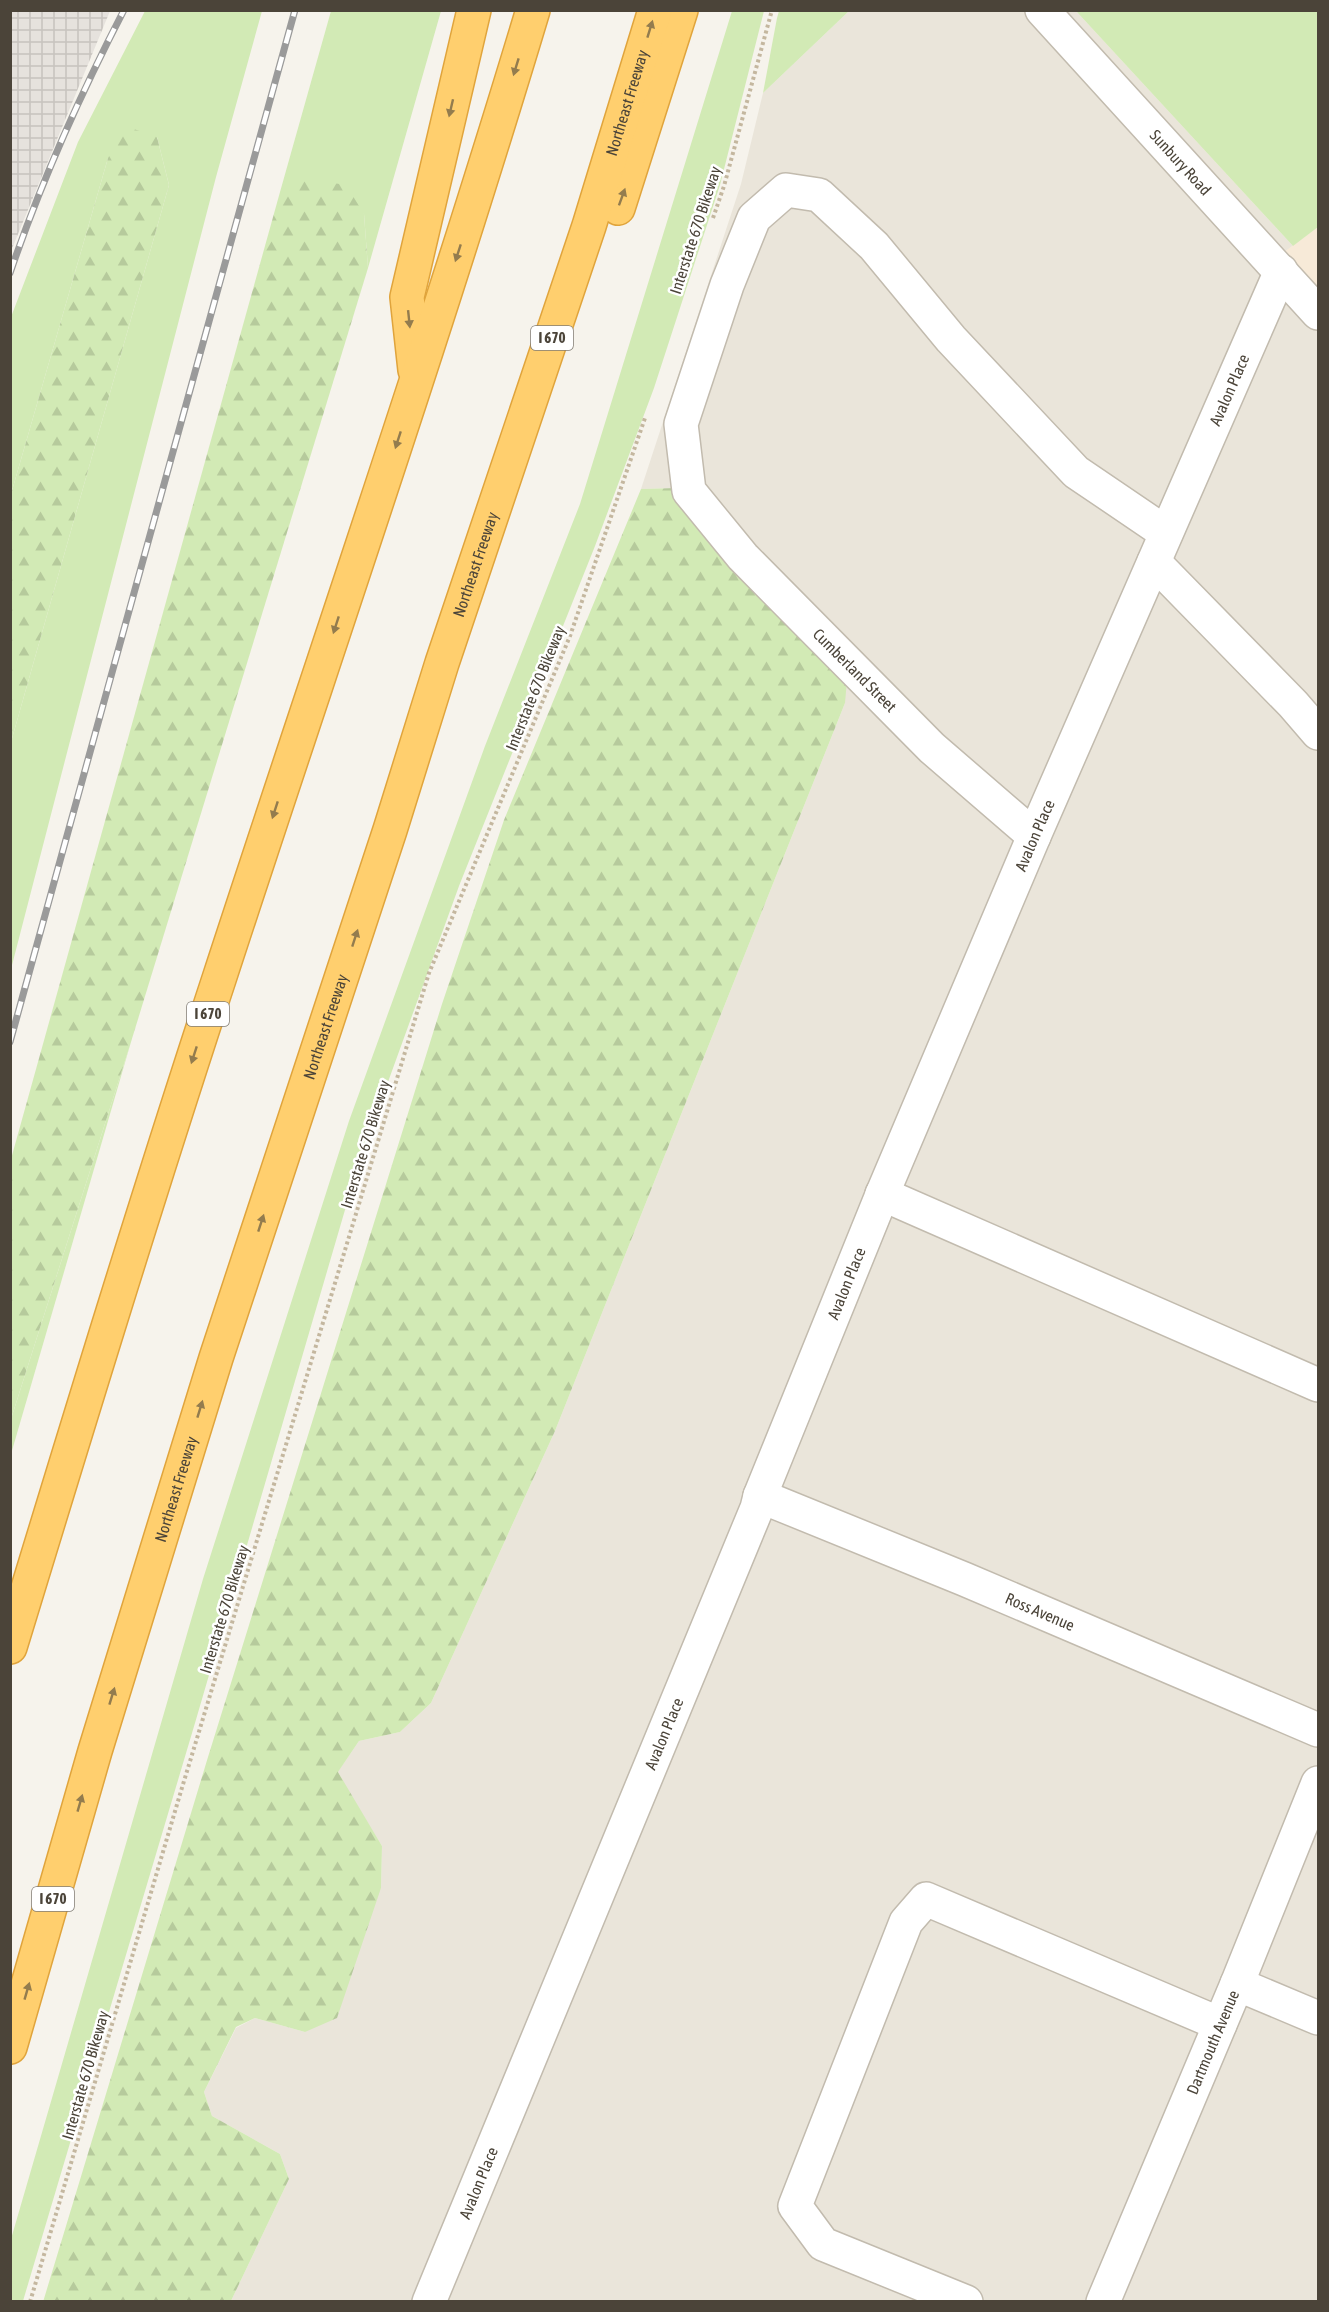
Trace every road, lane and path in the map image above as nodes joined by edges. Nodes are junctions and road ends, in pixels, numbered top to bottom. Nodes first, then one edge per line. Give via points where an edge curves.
1 (474, 10) edge
2 (533, 10) edge
3 (655, 10) edge
4 (681, 10) edge
5 (772, 10) edge
6 (1042, 10) edge
7 (712, 220) dead end
8 (1281, 272) junction
9 (1318, 313) edge
10 (416, 384) junction
11 (647, 411) dead end
12 (1160, 548) junction
13 (442, 663) junction
14 (1318, 733) edge
15 (1034, 836) junction
16 (882, 1194) junction
17 (1318, 1385) edge
18 (760, 1496) junction
19 (10, 1647) edge
20 (1318, 1730) edge
21 (1318, 1783) edge
22 (1237, 1984) junction
23 (1318, 2019) edge
24 (1220, 2024) junction
25 (10, 2047) edge
26 (30, 2301) edge
27 (429, 2301) edge
28 (966, 2301) edge
29 (1104, 2301) edge

1 -> 10 highway via 407,297
2 -> 10 highway, I 670
13 -> 3 highway, Northeast Freeway / I 670 via 589,226
13 -> 4 highway via 554,388
5 - 7 path, Interstate 670 Bikeway
6 - 8 street, Sunbury Road
8 - 9 street, Sunbury Road
8 - 12 street, Avalon Place
10 -> 19 highway, I 670 via 141,1218
11 - 26 path, Interstate 670 Bikeway via 570,636 429,973
12 - 14 street
12 - 15 street, Avalon Place
12 - 15 street, Cumberland Street via 1076,472 951,339 874,246 819,195 786,190 754,218 727,285 681,424 689,491 742,557 932,748
25 -> 13 highway, Northeast Freeway / I 670 via 95,1751 216,1358
15 - 16 street, Avalon Place
16 - 17 street
16 - 18 street, Avalon Place
18 - 20 street, Ross Avenue
18 - 27 street, Avalon Place
21 - 22 street, Dartmouth Avenue
22 - 23 street
22 - 24 street, Dartmouth Avenue
24 - 28 street via 926,1899 906,1922 795,2206 823,2244
24 - 29 street, Dartmouth Avenue

